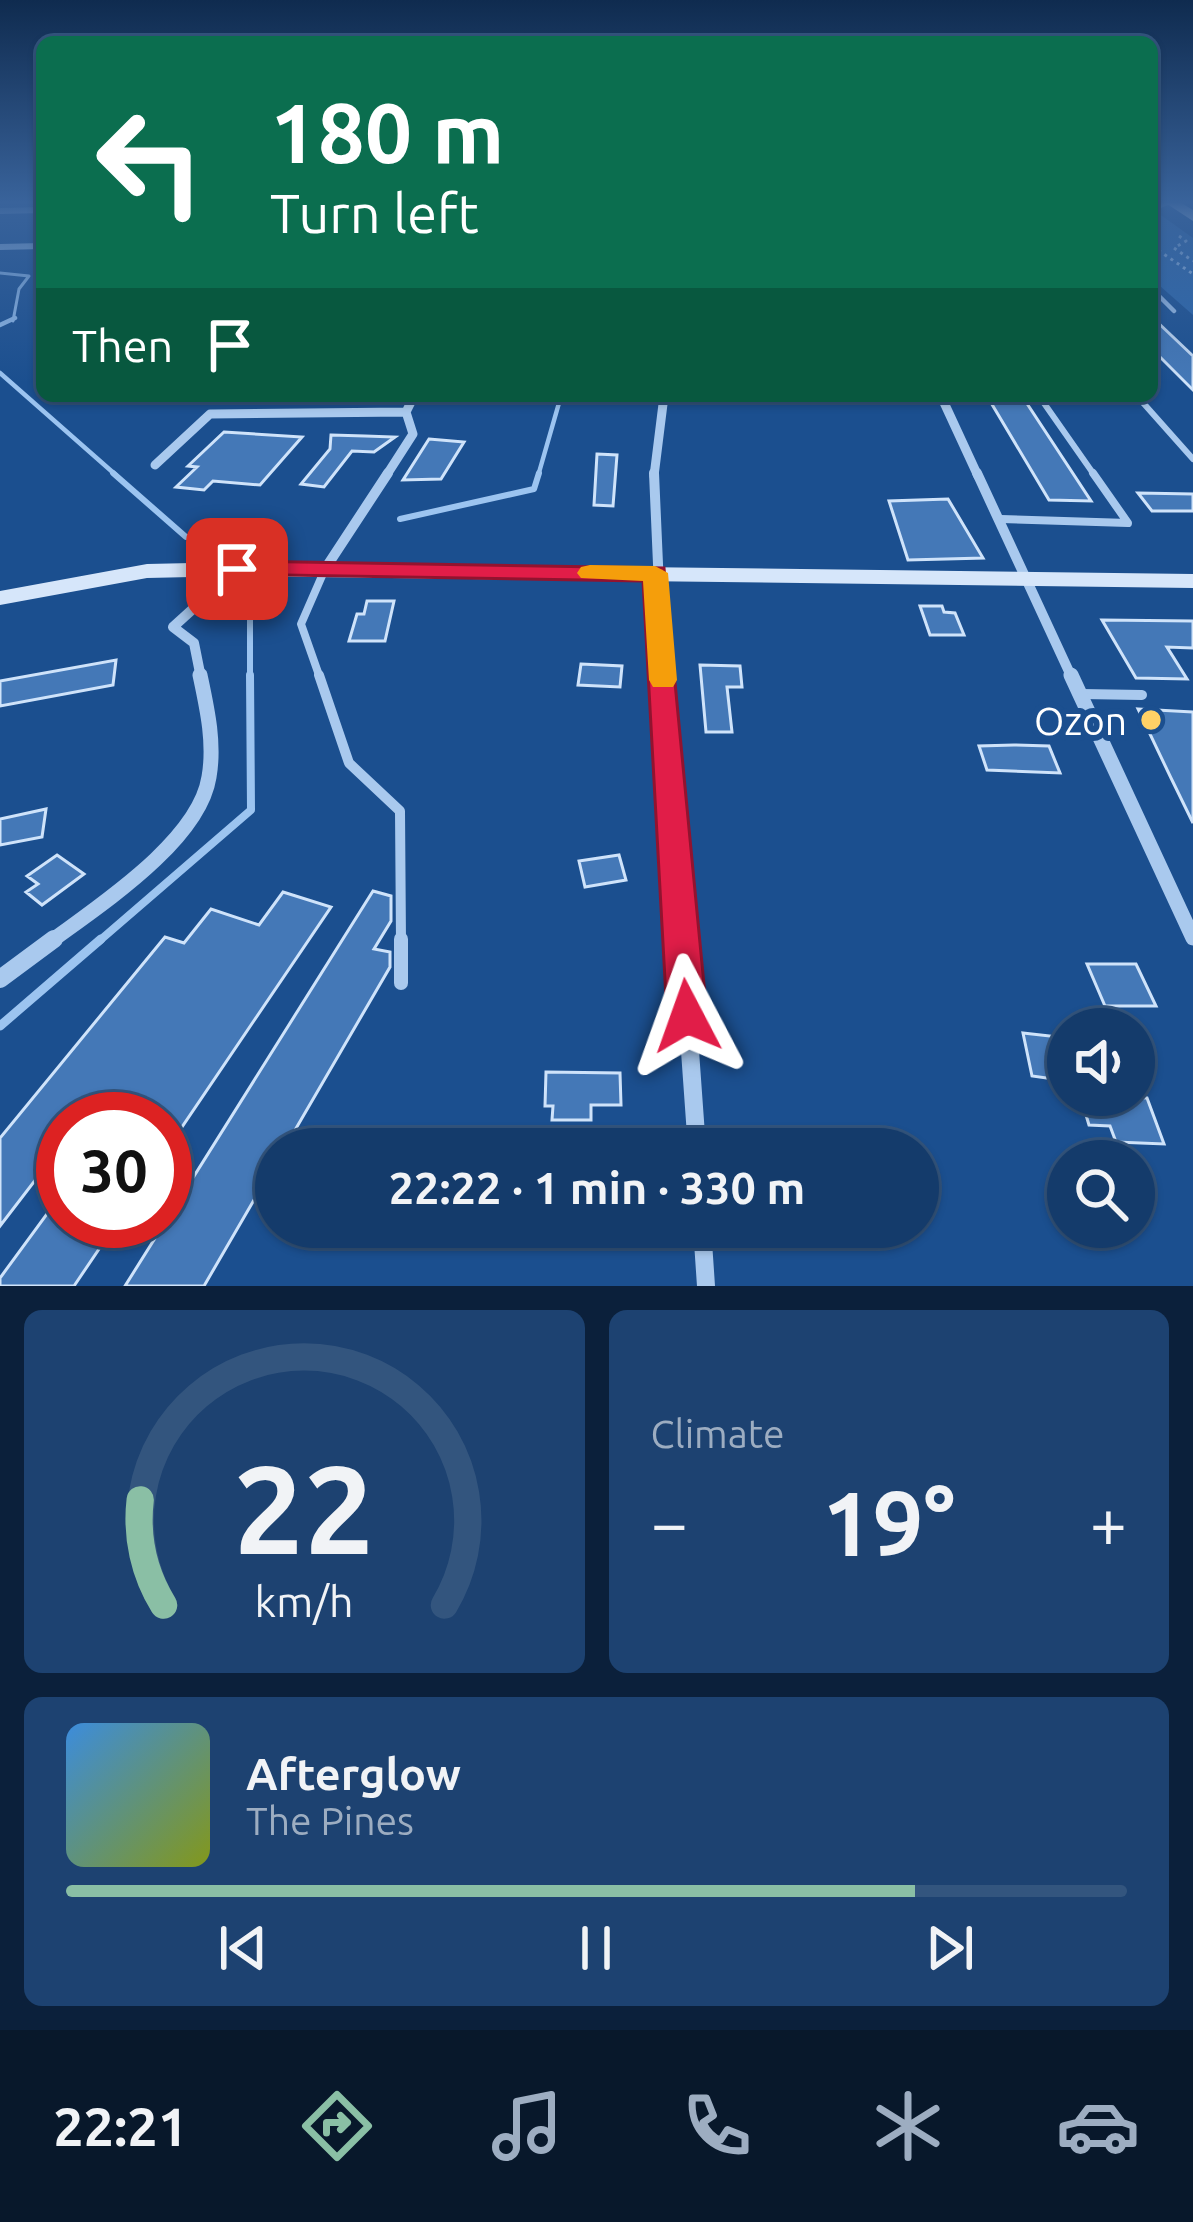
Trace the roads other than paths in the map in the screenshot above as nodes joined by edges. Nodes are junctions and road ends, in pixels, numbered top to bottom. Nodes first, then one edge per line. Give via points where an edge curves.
1 (1158, 295) edge
2 (1174, 310) dead end
3 (256, 402) edge
4 (411, 402) edge
5 (663, 402) edge
6 (944, 402) edge
7 (1043, 402) edge
8 (1142, 402) edge
9 (251, 411) junction
10 (406, 412) junction
11 (1176, 439) junction
12 (1193, 439) edge
13 (1193, 459) edge
14 (155, 465) dead end
15 (1000, 519) junction
16 (237, 569) junction
17 (325, 569) junction
18 (655, 573) junction
19 (1029, 578) junction
20 (1193, 581) edge
21 (0, 598) edge
22 (1082, 694) junction
23 (1142, 695) dead end
24 (1187, 912) edge
25 (1193, 938) edge
26 (0, 979) edge
27 (401, 983) dead end
28 (695, 1128) edge
29 (703, 1248) edge
30 (706, 1286) edge

1 - 2 lane
3 - 9 street
4 - 10 street
5 - 18 street via 654,453
6 - 15 street
7 - 15 lane via 1128,523
8 - 11 lane
9 - 10 street
9 - 14 street via 210,414
10 - 17 street via 412,434
11 - 12 lane
11 - 13 lane
15 - 19 street
16 - 17 main road
16 - 21 main road via 147,571
16 - 26 street via 172,627 194,644 210,749 206,794 173,843
17 - 18 main road
17 - 27 lane via 302,623 349,763 400,811
18 - 19 main road
18 - 28 street
19 - 20 main road
19 - 22 street
22 - 23 lane
22 - 24 street
24 - 25 street
29 - 30 street

